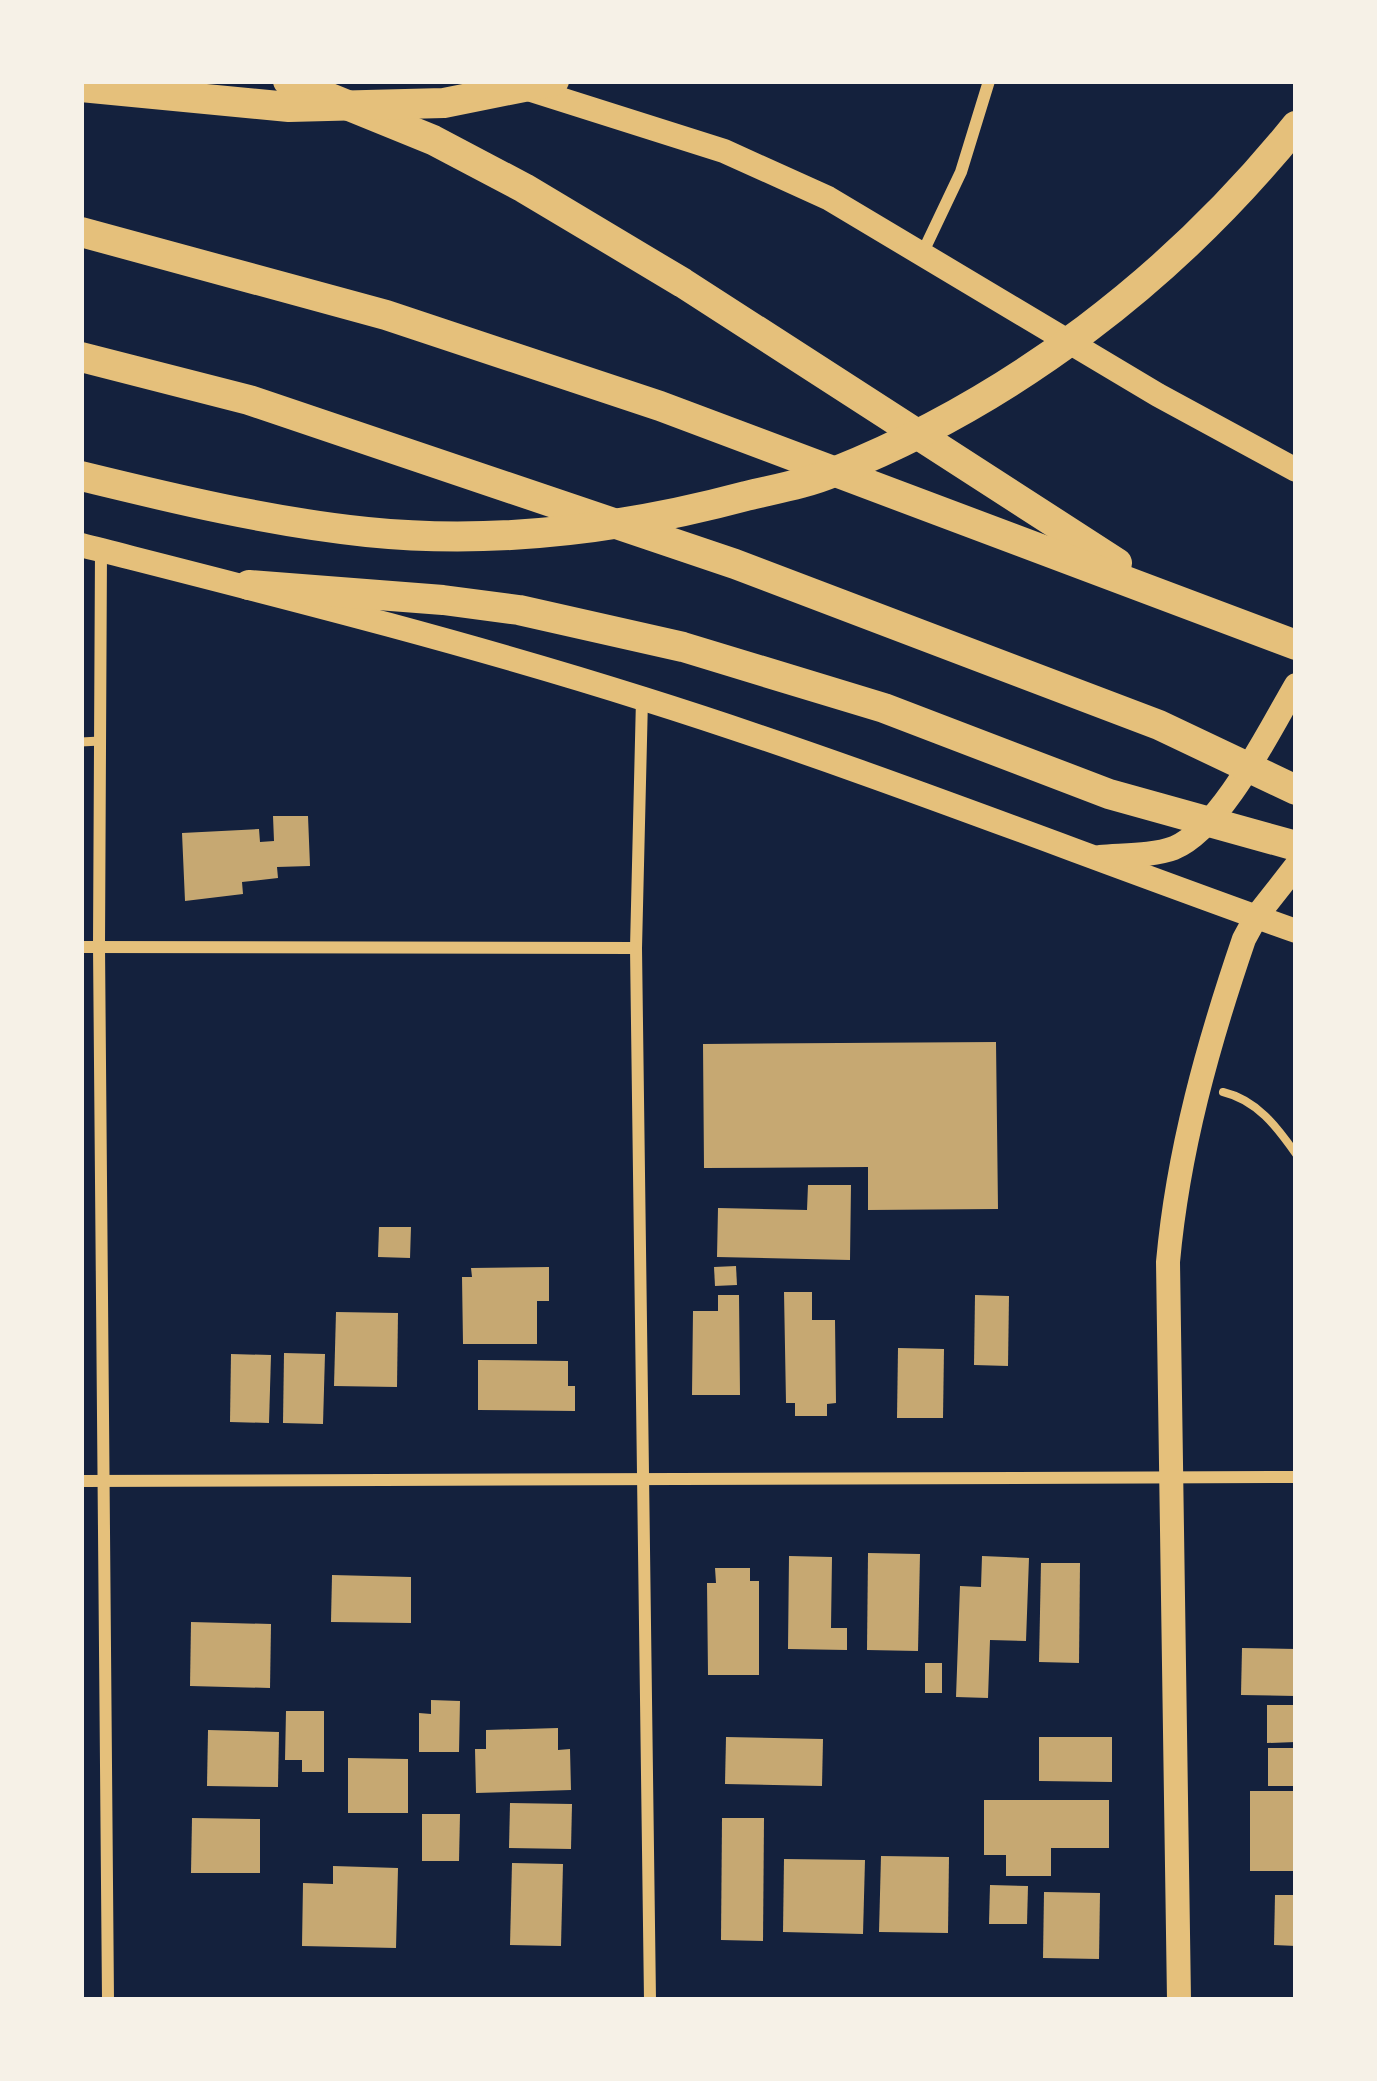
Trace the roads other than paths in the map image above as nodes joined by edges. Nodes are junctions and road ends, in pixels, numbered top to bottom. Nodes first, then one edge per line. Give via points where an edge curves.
1 (288, 81) edge
2 (503, 81) edge
3 (554, 81) edge
4 (989, 81) edge
5 (81, 87) edge
6 (1296, 126) edge
7 (81, 232) edge
8 (923, 252) junction
9 (81, 357) edge
10 (1292, 472) edge
11 (92, 478) edge
12 (91, 547) edge
13 (249, 585) junction
14 (1162, 592) junction
15 (1296, 645) edge
16 (1296, 685) edge
17 (642, 698) junction
18 (100, 741) junction
19 (81, 742) edge
20 (1296, 790) edge
21 (1296, 846) edge
22 (1092, 859) junction
23 (1296, 866) edge
24 (1256, 917) junction
25 (1296, 932) edge
26 (81, 946) edge
27 (99, 946) junction
28 (636, 948) junction
29 (1171, 1478) junction
30 (1296, 1478) edge
31 (103, 1479) junction
32 (81, 1481) edge
33 (642, 1482) junction
34 (108, 2000) edge
35 (650, 2000) edge
36 (1179, 2000) edge

1 - 14 highway via 433,140 544,200
2 - 8 main road via 724,151
3 - 5 highway via 444,104 289,107
4 - 8 street via 961,172
6 - 11 highway via 1124,300 1018,379 830,474 597,529 487,536 284,521
7 - 14 highway via 450,336
8 - 10 main road
9 - 20 highway via 249,400 713,556 1160,724
12 - 13 main road
12 - 18 street
13 - 17 main road
13 - 21 highway via 500,608 683,647 884,708 1108,794
14 - 15 highway
16 - 22 main road via 1225,803 1201,827 1175,848
17 - 22 main road
17 - 28 street
18 - 19 lane
18 - 27 street
22 - 24 main road
23 - 24 main road
24 - 25 main road
24 - 29 main road via 1198,1087 1172,1216
26 - 27 street
27 - 28 street
27 - 31 street
28 - 33 street
29 - 30 street
29 - 33 street
29 - 36 main road
31 - 32 street
31 - 33 street
31 - 34 street
33 - 35 street

